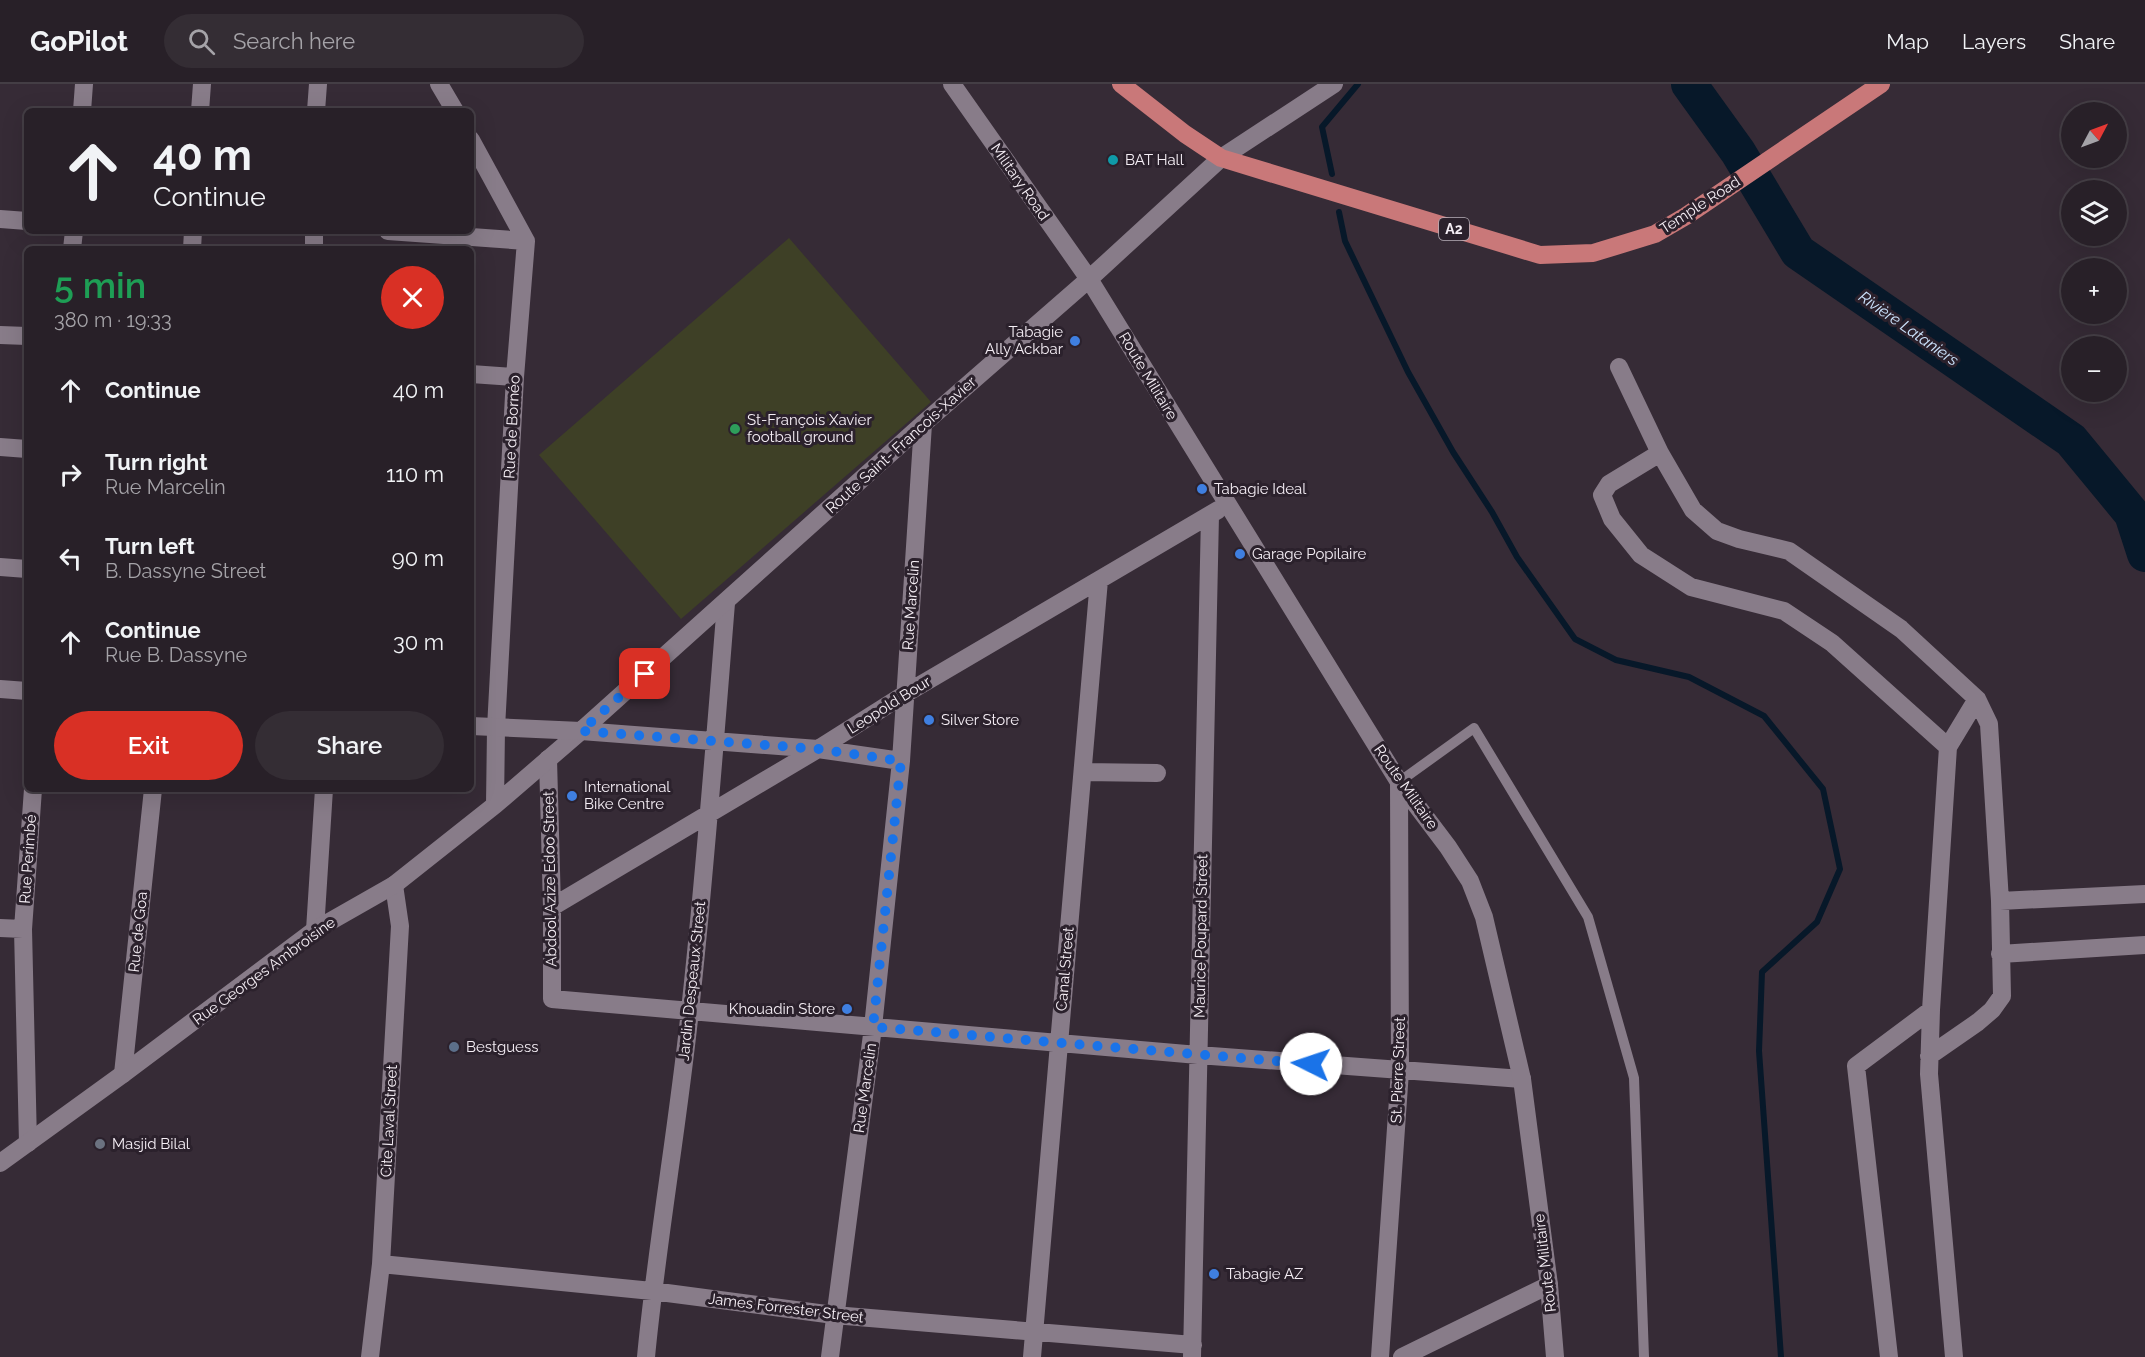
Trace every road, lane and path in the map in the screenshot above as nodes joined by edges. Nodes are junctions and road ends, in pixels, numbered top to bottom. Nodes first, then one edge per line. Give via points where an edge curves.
1 (84, 84) edge
2 (202, 84) edge
3 (318, 84) edge
4 (440, 84) edge
5 (952, 84) edge
6 (1121, 84) edge
7 (1334, 84) edge
8 (1881, 84) edge
9 (82, 108) edge
10 (200, 108) edge
11 (316, 108) edge
12 (453, 108) edge
13 (474, 146) edge
14 (1221, 158) junction
15 (0, 219) edge
16 (24, 221) edge
17 (429, 234) edge
18 (526, 241) junction
19 (1089, 279) junction
20 (0, 335) edge
21 (24, 336) edge
22 (1619, 368) dead end
23 (474, 374) edge
24 (515, 377) junction
25 (923, 424) junction
26 (0, 447) edge
27 (24, 449) edge
28 (1660, 453) junction
29 (1227, 505) junction
30 (1210, 515) junction
31 (0, 567) edge
32 (24, 569) edge
33 (1099, 580) junction
34 (726, 603) junction
35 (0, 689) edge
36 (24, 691) edge
37 (905, 694) junction
38 (1977, 699) junction
39 (474, 726) edge
40 (496, 728) junction
41 (581, 731) junction
42 (715, 741) junction
43 (1948, 747) junction
44 (818, 749) junction
45 (548, 759) junction
46 (901, 761) junction
47 (1083, 772) junction
48 (1157, 773) dead end
49 (1399, 782) junction
50 (33, 792) edge
51 (153, 792) edge
52 (324, 792) edge
53 (495, 805) junction
54 (709, 812) junction
55 (394, 885) junction
56 (2145, 894) edge
57 (2000, 901) junction
58 (552, 907) junction
59 (0, 928) edge
60 (23, 929) junction
61 (315, 930) junction
62 (2145, 945) edge
63 (2000, 954) junction
64 (1931, 1010) junction
65 (690, 1011) junction
66 (873, 1027) junction
67 (1059, 1043) junction
68 (1198, 1055) junction
69 (1929, 1056) junction
70 (1400, 1071) junction
71 (123, 1074) junction
72 (1522, 1079) junction
73 (28, 1143) junction
74 (0, 1163) edge
75 (381, 1264) junction
76 (1549, 1285) junction
77 (652, 1291) junction
78 (834, 1315) junction
79 (1034, 1331) junction
80 (1192, 1351) edge
81 (370, 1357) edge
82 (646, 1357) edge
83 (830, 1357) edge
84 (1032, 1357) edge
85 (1380, 1357) edge
86 (1402, 1357) edge
87 (1556, 1357) edge
88 (1644, 1357) edge
89 (1889, 1357) edge
90 (1954, 1357) edge

1 - 9 street
2 - 10 street
3 - 11 street
4 - 12 street
5 - 19 street, Military Road
6 - 14 main road, A2
7 - 14 street, Route Saint- Francois-Xavier
8 - 14 main road, Temple Road / A2 via 1686,216 1655,234 1593,253 1540,255
13 - 18 street
14 - 19 street, Route Saint- Francois-Xavier
15 - 16 street
17 - 18 street
18 - 24 street, Rue de Bornéo
19 - 25 street, Route Saint- Francois-Xavier
19 - 29 street, Route Militaire
20 - 21 street
22 - 28 street
23 - 24 street
24 - 40 street, Rue de Bornéo
25 - 34 street, Route Saint- Francois-Xavier
25 - 37 street, Rue Marcelin
26 - 27 street
28 - 38 street via 1693,510 1717,531 1789,551 1901,629
28 - 43 street via 1609,484 1602,495 1612,519 1641,555 1691,587 1784,611 1832,643
29 - 30 street, Leopold Bour
29 - 49 street, Route Militaire
30 - 33 street, Leopold Bour
30 - 68 street, Maurice Poupard Street
31 - 32 street
33 - 37 street, Leopold Bour
33 - 47 street, Canal Street
34 - 41 street, Route Saint- Francois-Xavier
34 - 42 street, Jardin Despeaux Street
35 - 36 street
37 - 44 street, Leopold Bour
37 - 46 street, Rue Marcelin
38 - 43 street
38 - 57 street via 1989,724
39 - 40 street
40 - 41 street
40 - 53 street, Rue de Bornéo
41 - 42 street
41 - 45 street, Rue Georges Ambroisine
42 - 44 street
42 - 54 street, Jardin Despeaux Street
43 - 64 street
44 - 46 street
44 - 54 street, Leopold Bour
45 - 53 street, Rue Georges Ambroisine
45 - 58 street, Abdool Azize Edoo Street
46 - 66 street, Rue Marcelin
47 - 48 street
47 - 67 street, Canal Street
49 - 70 street, St. Pierre Street
49 - 72 street, Route Militaire via 1470,881 1484,917
49 - 88 lane via 1474,729 1588,917 1634,1078
50 - 60 street, Rue Perimbé
51 - 71 street, Rue de Goa
52 - 61 street
53 - 55 street, Rue Georges Ambroisine
54 - 58 street, Leopold Bour
54 - 65 street, Jardin Despeaux Street
55 - 61 street, Rue Georges Ambroisine
55 - 75 street, Cite Laval Street via 400,926
56 - 57 street
57 - 63 street
58 - 65 street, Abdool Azize Edoo Street via 552,999
59 - 60 street
60 - 73 street, Rue Perimbé
61 - 71 street, Rue Georges Ambroisine
62 - 63 street
63 - 69 street via 2002,996 1978,1022
64 - 69 street
64 - 89 street via 1856,1066
65 - 66 street
65 - 77 street, Jardin Despeaux Street
66 - 67 street
66 - 78 street, Rue Marcelin
67 - 68 street
67 - 79 street, Canal Street
68 - 70 street
68 - 80 street, Maurice Poupard Street
69 - 90 street
70 - 72 street
70 - 85 street, St. Pierre Street
71 - 73 street, Rue Georges Ambroisine
72 - 76 street, Route Militaire
73 - 74 street, Rue Georges Ambroisine
75 - 77 street, James Forrester Street
75 - 81 street, Cite Laval Street
76 - 86 street
76 - 87 street, Route Militaire
77 - 78 street, James Forrester Street
77 - 82 street, Jardin Despeaux Street
78 - 79 street, James Forrester Street
78 - 83 street, Rue Marcelin
79 - 80 street, James Forrester Street
79 - 84 street, Canal Street

